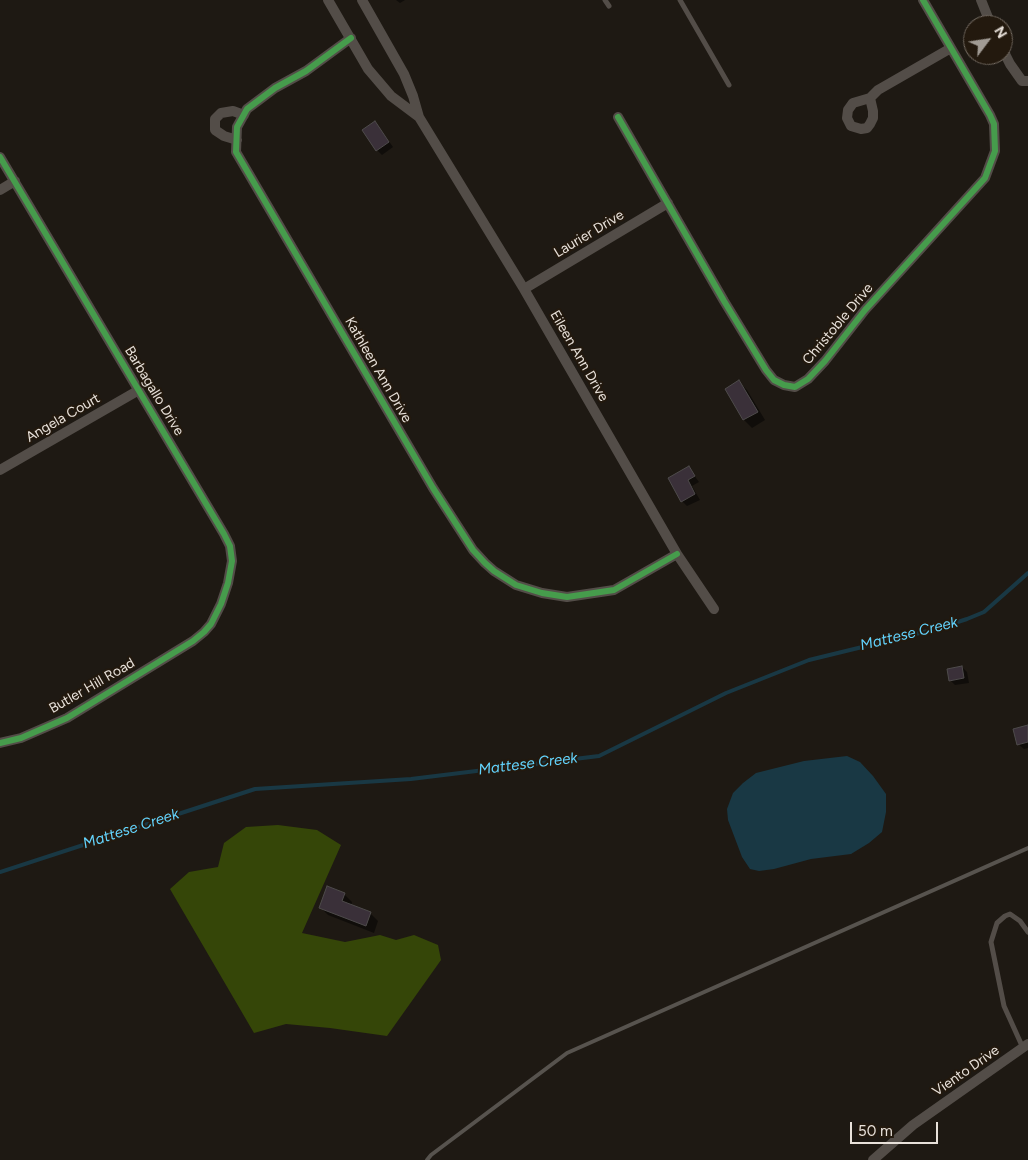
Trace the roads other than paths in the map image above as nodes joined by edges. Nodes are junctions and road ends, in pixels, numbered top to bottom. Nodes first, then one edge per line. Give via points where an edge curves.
1 (328, 0) edge
2 (362, 0) edge
3 (605, 0) edge
4 (680, 0) edge
5 (923, 0) edge
6 (981, 0) edge
7 (609, 6) dead end
8 (987, 15) edge
9 (351, 38) junction
10 (951, 48) junction
11 (1011, 65) edge
12 (1028, 81) edge
13 (729, 85) dead end
14 (870, 98) dead end
15 (244, 115) junction
16 (419, 117) junction
17 (618, 117) dead end
18 (237, 140) junction
19 (0, 157) edge
20 (15, 181) junction
21 (0, 190) edge
22 (668, 203) junction
23 (524, 289) junction
24 (139, 390) junction
25 (0, 470) edge
26 (677, 554) junction
27 (714, 609) dead end
28 (193, 641) joint
29 (0, 743) edge
30 (1028, 932) edge
31 (1025, 1046) edge
32 (874, 1160) edge

1 - 9 street, Eileen Ann Drive
2 - 16 street, Eileen Ann Drive via 404,74
3 - 7 lane
4 - 13 lane
5 - 10 street, Christoble Drive
6 - 8 street
9 - 15 street, Kathleen Ann Drive via 306,71 275,88 247,109
9 - 16 street, Eileen Ann Drive via 368,69 391,96
10 - 14 street via 878,90
10 - 22 street, Christoble Drive via 994,124 995,151 985,178 866,310 826,361 796,387 774,380 766,370
11 - 12 street via 1022,81
15 - 18 street, Kathleen Ann Drive via 238,127
15 - 18 street via 233,111 221,113 216,119 216,130
16 - 23 street, Eileen Ann Drive
17 - 22 street, Christoble Drive
18 - 26 street, Kathleen Ann Drive via 236,152 282,232 433,488 485,563 516,585 567,597 614,590
19 - 20 street, Barbagallo Drive
20 - 21 street
20 - 24 street, Barbagallo Drive
22 - 23 street, Laurier Drive
23 - 26 street, Eileen Ann Drive
24 - 25 street, Angela Court
24 - 28 street, Barbagallo Drive via 230,546 232,561 221,604 211,624
26 - 27 street, Eileen Ann Drive
28 - 29 street, Butler Hill Road via 66,718 21,738
30 - 31 lane via 1010,914 997,924 991,942 1004,1006
31 - 32 street, Viento Drive via 912,1125

